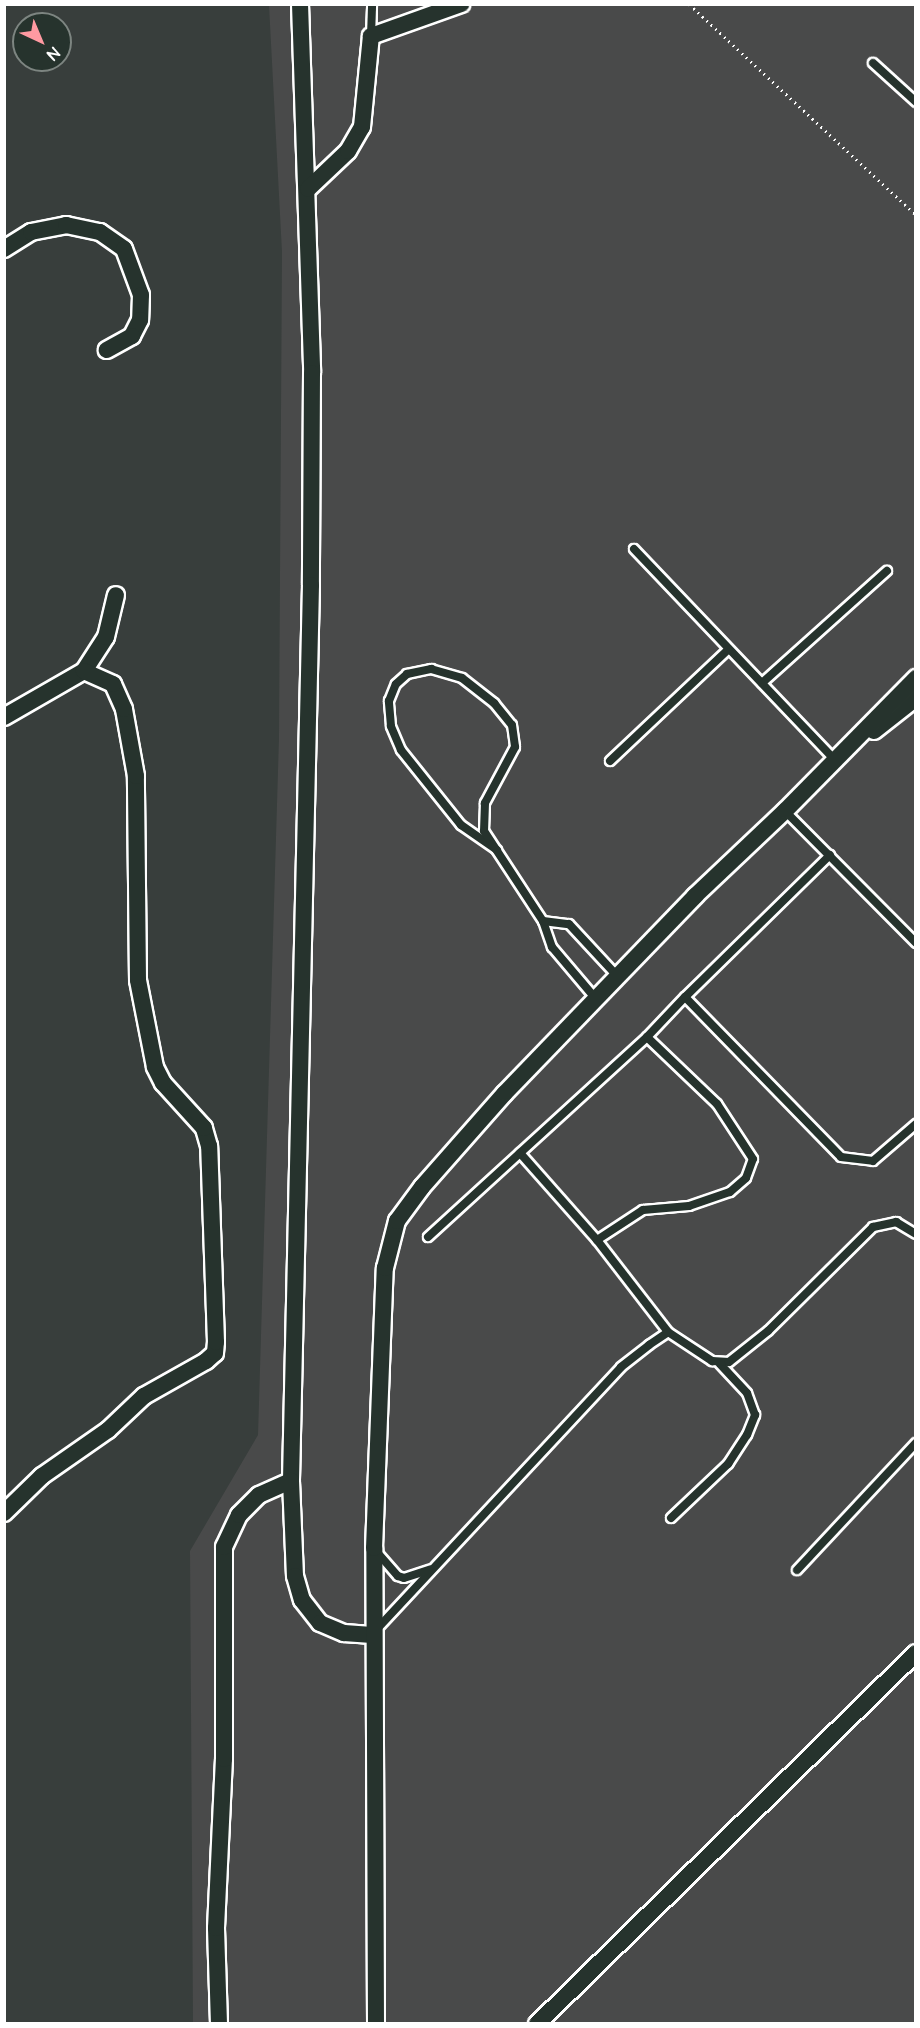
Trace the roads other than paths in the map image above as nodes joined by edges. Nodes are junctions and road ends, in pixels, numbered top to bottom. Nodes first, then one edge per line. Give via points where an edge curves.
1 (300, 4) edge
2 (372, 4) edge
3 (461, 4) edge
4 (371, 36) junction
5 (873, 63) dead end
6 (915, 102) edge
7 (308, 189) junction
8 (4, 249) edge
9 (107, 350) dead end
10 (634, 549) dead end
11 (887, 571) dead end
12 (116, 595) dead end
13 (729, 649) junction
14 (84, 671) junction
15 (915, 678) edge
16 (762, 683) junction
17 (915, 698) edge
18 (4, 717) edge
19 (856, 736) junction
20 (834, 759) junction
21 (610, 761) dead end
22 (785, 811) junction
23 (497, 850) junction
24 (830, 855) junction
25 (543, 921) junction
26 (915, 943) edge
27 (618, 977) junction
28 (685, 997) junction
29 (596, 999) junction
30 (647, 1037) junction
31 (915, 1124) edge
32 (520, 1153) junction
33 (915, 1234) edge
34 (428, 1237) dead end
35 (597, 1240) junction
36 (668, 1332) junction
37 (720, 1364) junction
38 (915, 1443) edge
39 (291, 1480) junction
40 (4, 1513) edge
41 (671, 1518) dead end
42 (374, 1548) junction
43 (432, 1569) junction
44 (797, 1570) dead end
45 (372, 1635) junction
46 (915, 1653) edge
47 (219, 2024) edge
48 (376, 2024) edge
49 (537, 2024) edge

1 - 7 street
2 - 4 lane
3 - 4 street
4 - 7 street via 362,127 348,151
5 - 6 lane
7 - 39 street via 311,596
8 - 9 street via 31,232 66,225 100,231 124,249 141,295 140,320 132,336
10 - 13 lane
11 - 16 lane
12 - 14 street via 106,636
13 - 16 lane
13 - 21 lane
14 - 18 street
14 - 40 street via 113,684 124,709 136,776 138,980 156,1067 163,1083 204,1128 209,1146 216,1342 214,1353 206,1361 144,1396 108,1430 42,1476
15 - 19 street
16 - 20 lane
17 - 19 street via 877,728
19 - 20 street
20 - 22 street
22 - 24 lane
22 - 27 street via 695,896
23 - 23 lane via 484,831 483,815 490,790 515,747 512,725 494,703 462,678 431,669 407,674 396,684 389,701 391,726 402,750 460,825
23 - 25 lane
24 - 26 lane
24 - 28 lane
25 - 27 lane via 568,924
25 - 29 lane via 552,947
27 - 29 street
28 - 30 lane
28 - 31 lane via 841,1157 873,1161
29 - 42 street via 505,1093 422,1186 397,1221 385,1268
30 - 32 lane
30 - 35 lane via 717,1104 753,1159 746,1178 730,1192 689,1206 643,1210
32 - 34 lane
32 - 35 lane
33 - 37 lane via 896,1222 873,1227 768,1331 729,1362
35 - 36 lane
36 - 37 lane
36 - 43 lane via 621,1367
37 - 41 lane via 747,1393 755,1415 728,1464
38 - 44 lane
39 - 45 street via 295,1576 302,1600 320,1623 344,1633
39 - 47 street via 259,1494 238,1515 224,1547 224,1759 216,1928
42 - 43 lane via 398,1576 404,1578
42 - 45 street
43 - 45 lane
45 - 48 street
46 - 49 street

